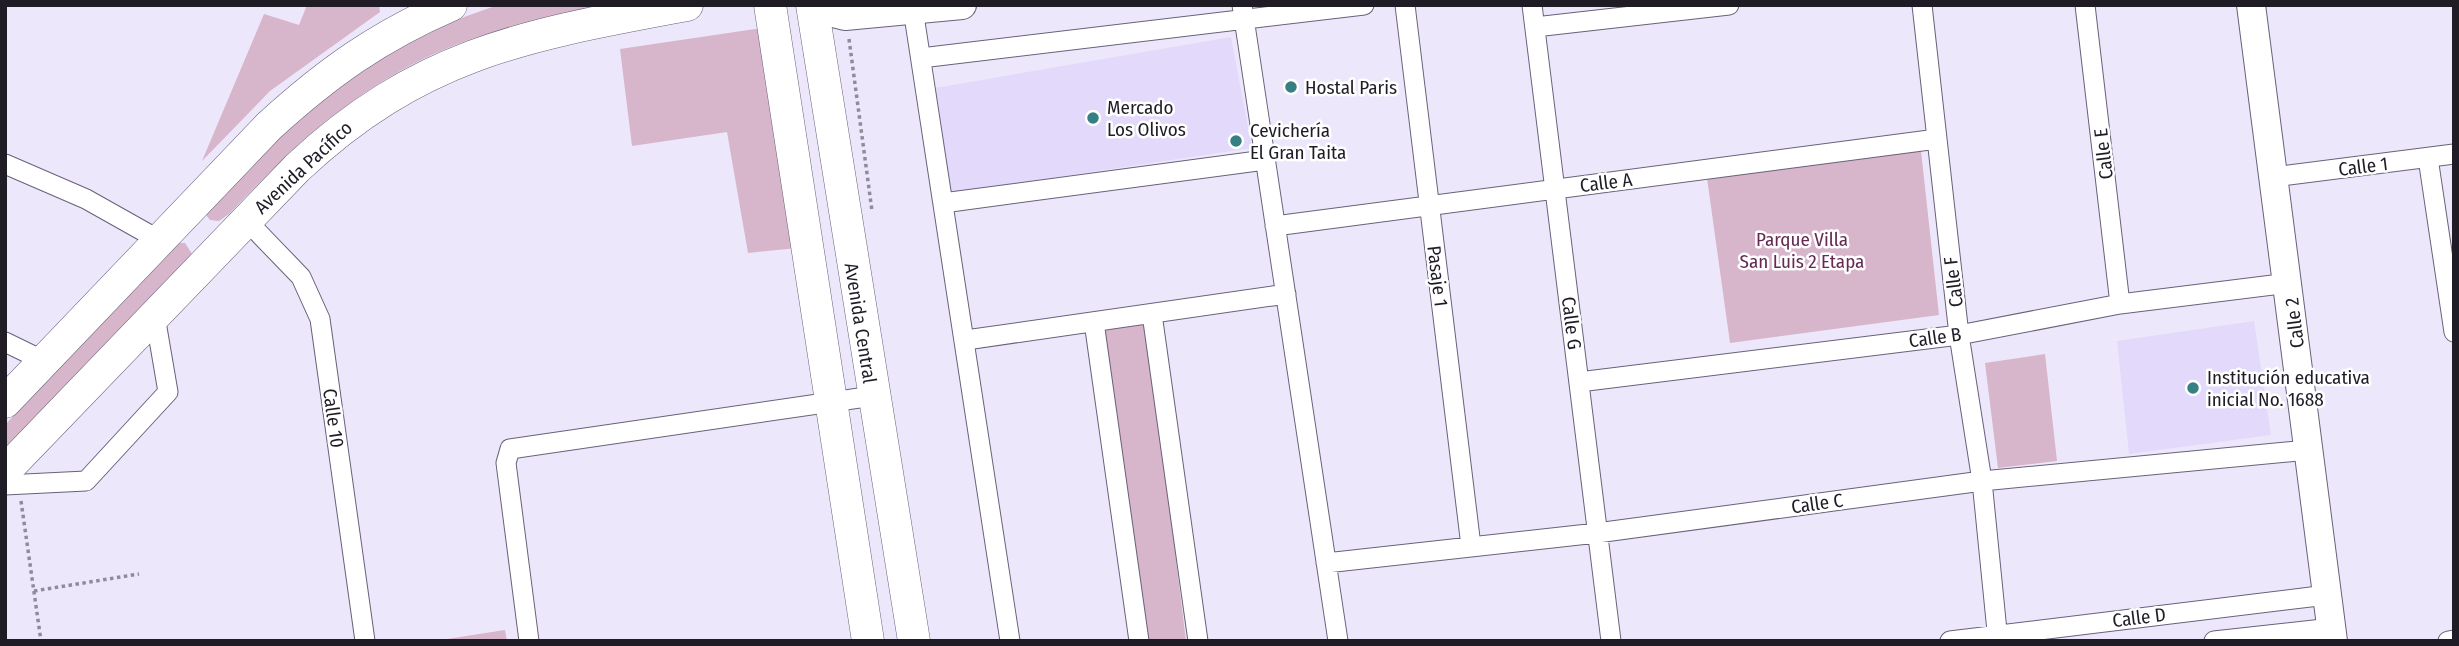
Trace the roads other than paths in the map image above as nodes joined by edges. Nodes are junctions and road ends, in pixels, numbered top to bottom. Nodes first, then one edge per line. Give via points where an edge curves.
1 (451, 5) edge
2 (687, 5) edge
3 (770, 5) edge
4 (961, 5) edge
5 (1364, 5) edge
6 (1405, 5) edge
7 (1532, 5) edge
8 (1729, 5) edge
9 (1922, 5) edge
10 (2085, 5) edge
11 (2251, 5) edge
12 (812, 6) edge
13 (913, 9) junction
14 (1243, 13) edge
15 (1535, 27) junction
16 (921, 58) junction
17 (1937, 139) junction
18 (2454, 154) edge
19 (2428, 158) junction
20 (1265, 160) junction
21 (5, 164) edge
22 (2273, 177) junction
23 (1555, 189) junction
24 (943, 203) junction
25 (1429, 205) junction
26 (181, 216) junction
27 (246, 220) junction
28 (1275, 226) junction
29 (159, 240) junction
30 (218, 250) junction
31 (2289, 283) junction
32 (1286, 294) junction
33 (2120, 304) junction
34 (1152, 314) junction
35 (155, 316) junction
36 (2453, 320) edge
37 (1094, 322) junction
38 (1959, 335) junction
39 (966, 340) junction
40 (5, 342) edge
41 (44, 361) junction
42 (1579, 382) junction
43 (873, 396) junction
44 (833, 401) junction
45 (5, 402) edge
46 (2308, 450) junction
47 (10, 480) edge
48 (1982, 481) junction
49 (1598, 533) junction
50 (1471, 546) junction
51 (1326, 563) junction
52 (2327, 595) junction
53 (2333, 634) edge
54 (1998, 637) edge
55 (2454, 640) edge
56 (365, 641) edge
57 (529, 641) edge
58 (868, 641) edge
59 (914, 641) edge
60 (1010, 641) edge
61 (1139, 641) edge
62 (1198, 641) edge
63 (1338, 641) edge
64 (1611, 641) edge
65 (1950, 641) edge
66 (2214, 641) edge
67 (2448, 641) edge

1 - 26 main road via 360,51 314,85
2 - 27 main road, Avenida Pacífico via 534,35 454,61 373,105 332,134
3 - 44 main road, Avenida Central
4 - 13 main road
5 - 14 street
6 - 25 street, Pasaje 1
7 - 15 street, Calle G
8 - 15 street
9 - 17 street, Calle F
10 - 33 street, Calle E
11 - 22 main road, Calle 2
12 - 13 main road via 845,16
12 - 43 main road, Avenida Central
13 - 16 street
14 - 16 street
14 - 20 street
15 - 23 street, Calle G
16 - 24 street
17 - 23 street, Calle A
17 - 38 street, Calle F
18 - 19 street, Calle 1
19 - 22 street, Calle 1
19 - 36 street
20 - 24 street
20 - 28 street
21 - 29 street via 86,199
22 - 31 main road, Calle 2
23 - 25 street, Calle A
23 - 42 street, Calle G
24 - 39 street
25 - 28 street, Calle A
25 - 50 street, Pasaje 1
26 - 29 main road
26 - 30 main road
27 - 30 main road, Avenida Pacífico
27 - 56 street, Calle 10 via 301,277 320,319
28 - 32 street
29 - 41 main road
30 - 35 main road, Avenida Pacífico
31 - 33 street, Calle B
31 - 46 main road, Calle 2
32 - 34 street
32 - 51 street
33 - 38 street, Calle B
34 - 37 street
34 - 62 street
35 - 47 main road, Avenida Pacífico
35 - 47 street via 168,392 86,481
37 - 39 street
37 - 61 street
38 - 42 street, Calle B
38 - 48 street, Calle F
39 - 60 street
40 - 41 street
41 - 45 main road
42 - 49 street, Calle G
43 - 44 street
43 - 59 main road, Avenida Central
44 - 57 street via 510,449 506,463
44 - 58 main road, Avenida Central
46 - 48 street, Calle C
46 - 52 main road, Calle 2
48 - 49 street, Calle C
48 - 54 street, Calle F
49 - 50 street, Calle C
49 - 64 street, Calle G
50 - 51 street, Calle C
51 - 63 street
52 - 53 main road, Calle 2
52 - 54 street, Calle D
53 - 66 street
54 - 65 street, Calle D
55 - 67 street

